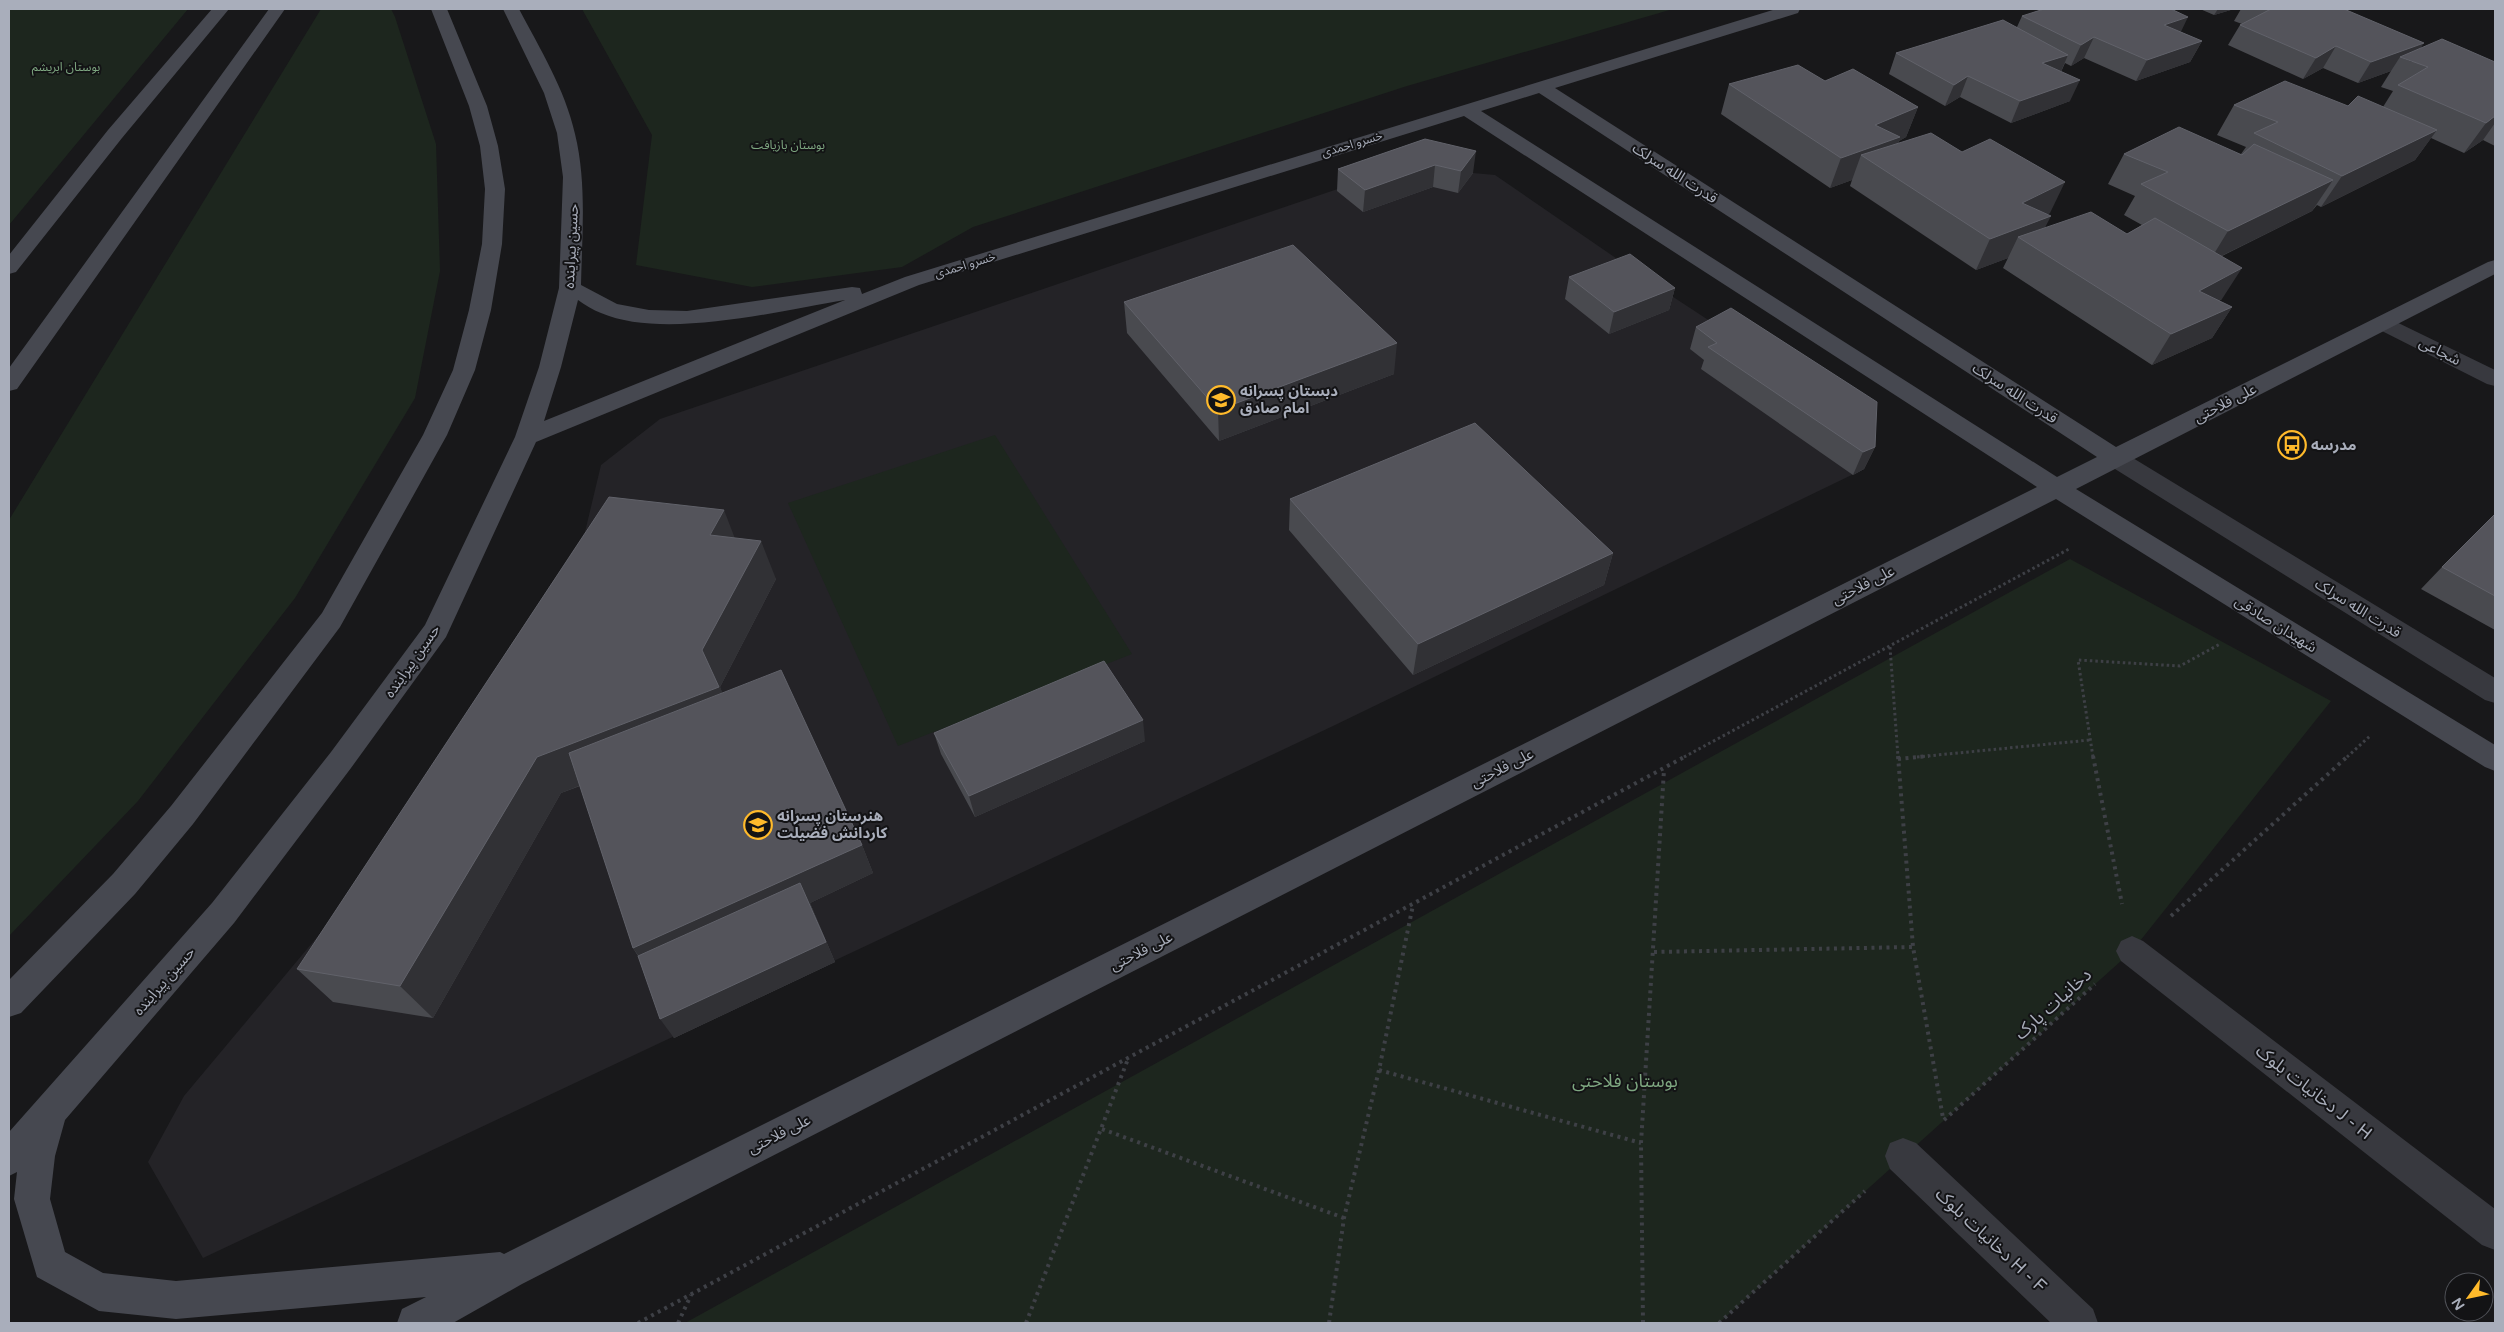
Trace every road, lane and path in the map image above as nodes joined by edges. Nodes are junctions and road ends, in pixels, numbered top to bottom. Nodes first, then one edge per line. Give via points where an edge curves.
1 (220, 9) edge
2 (277, 9) edge
3 (439, 9) edge
4 (512, 9) edge
5 (1792, 9) edge
6 (1540, 86) junction
7 (1464, 109) junction
8 (2495, 266) edge
9 (9, 268) edge
10 (912, 281) junction
11 (570, 288) junction
12 (2384, 322) junction
13 (2495, 380) edge
14 (9, 384) edge
15 (527, 437) junction
16 (2115, 458) junction
17 (2057, 487) junction
18 (2072, 548) dead end
19 (2221, 643) dead end
20 (1890, 647) junction
21 (2495, 692) edge
22 (2405, 705) junction
23 (2090, 740) junction
24 (1898, 759) junction
25 (2495, 759) edge
26 (1664, 770) junction
27 (1413, 905) junction
28 (1913, 947) junction
29 (2132, 951) junction
30 (1654, 952) junction
31 (9, 1002) edge
32 (1128, 1059) junction
33 (1379, 1070) junction
34 (50, 1112) junction
35 (1944, 1121) junction
36 (1102, 1129) junction
37 (1641, 1143) junction
38 (1903, 1156) junction
39 (9, 1158) edge
40 (1344, 1218) junction
41 (2495, 1232) edge
42 (509, 1271) junction
43 (692, 1294) junction
44 (416, 1323) edge
45 (638, 1323) edge
46 (678, 1323) edge
47 (1026, 1323) edge
48 (1329, 1323) edge
49 (1642, 1323) edge
50 (1719, 1323) edge
51 (2079, 1323) edge

1 - 9 street
2 - 14 street
3 - 31 street via 478,106 489,146 495,189 492,244 480,310 464,370 434,435 330,620 239,742 124,884
4 - 11 street, حسین پیراینده via 553,93 566,133 573,177
5 - 6 street, خسرو احمدی
6 - 7 street, خسرو احمدی
6 - 16 street, قدرت الله سرلک
7 - 10 street, خسرو احمدی
7 - 17 street
8 - 12 street, علی فلاحتی
10 - 11 street via 688,318 649,318 610,308
10 - 15 street
11 - 15 street, حسین پیراینده via 550,367
12 - 13 street, شجاعی
12 - 16 street, علی فلاحتی
15 - 34 street, حسین پیراینده via 436,630 223,913
16 - 17 street, علی فلاحتی
16 - 21 street, قدرت الله سرلک
17 - 22 street, شهیدان صادقی
17 - 42 street, علی فلاحتی
18 - 20 path
19 - 23 path via 2180,666 2078,660
20 - 24 path
20 - 26 path
22 - 25 street, شهیدان صادقی
22 - 29 path, دخانیات پارک
23 - 24 path
23 - 29 path
24 - 28 path
26 - 27 path
26 - 30 path
27 - 32 path
27 - 33 path
28 - 30 path
28 - 35 path
29 - 35 path, دخانیات پارک
29 - 41 street, دخانیات بلوک J - H
30 - 37 path
32 - 36 path
32 - 43 path
33 - 37 path
33 - 40 path
34 - 39 street, حسین پیراینده
34 - 42 street via 37,1156 32,1199 50,1264 99,1292 176,1300
35 - 38 path, دخانیات پارک
36 - 40 path
36 - 47 path
37 - 49 path
38 - 50 path, دخانیات پارک
38 - 51 street, دخانیات بلوک H - F
40 - 48 path
42 - 44 street, علی فلاحتی
43 - 45 path
43 - 46 path

